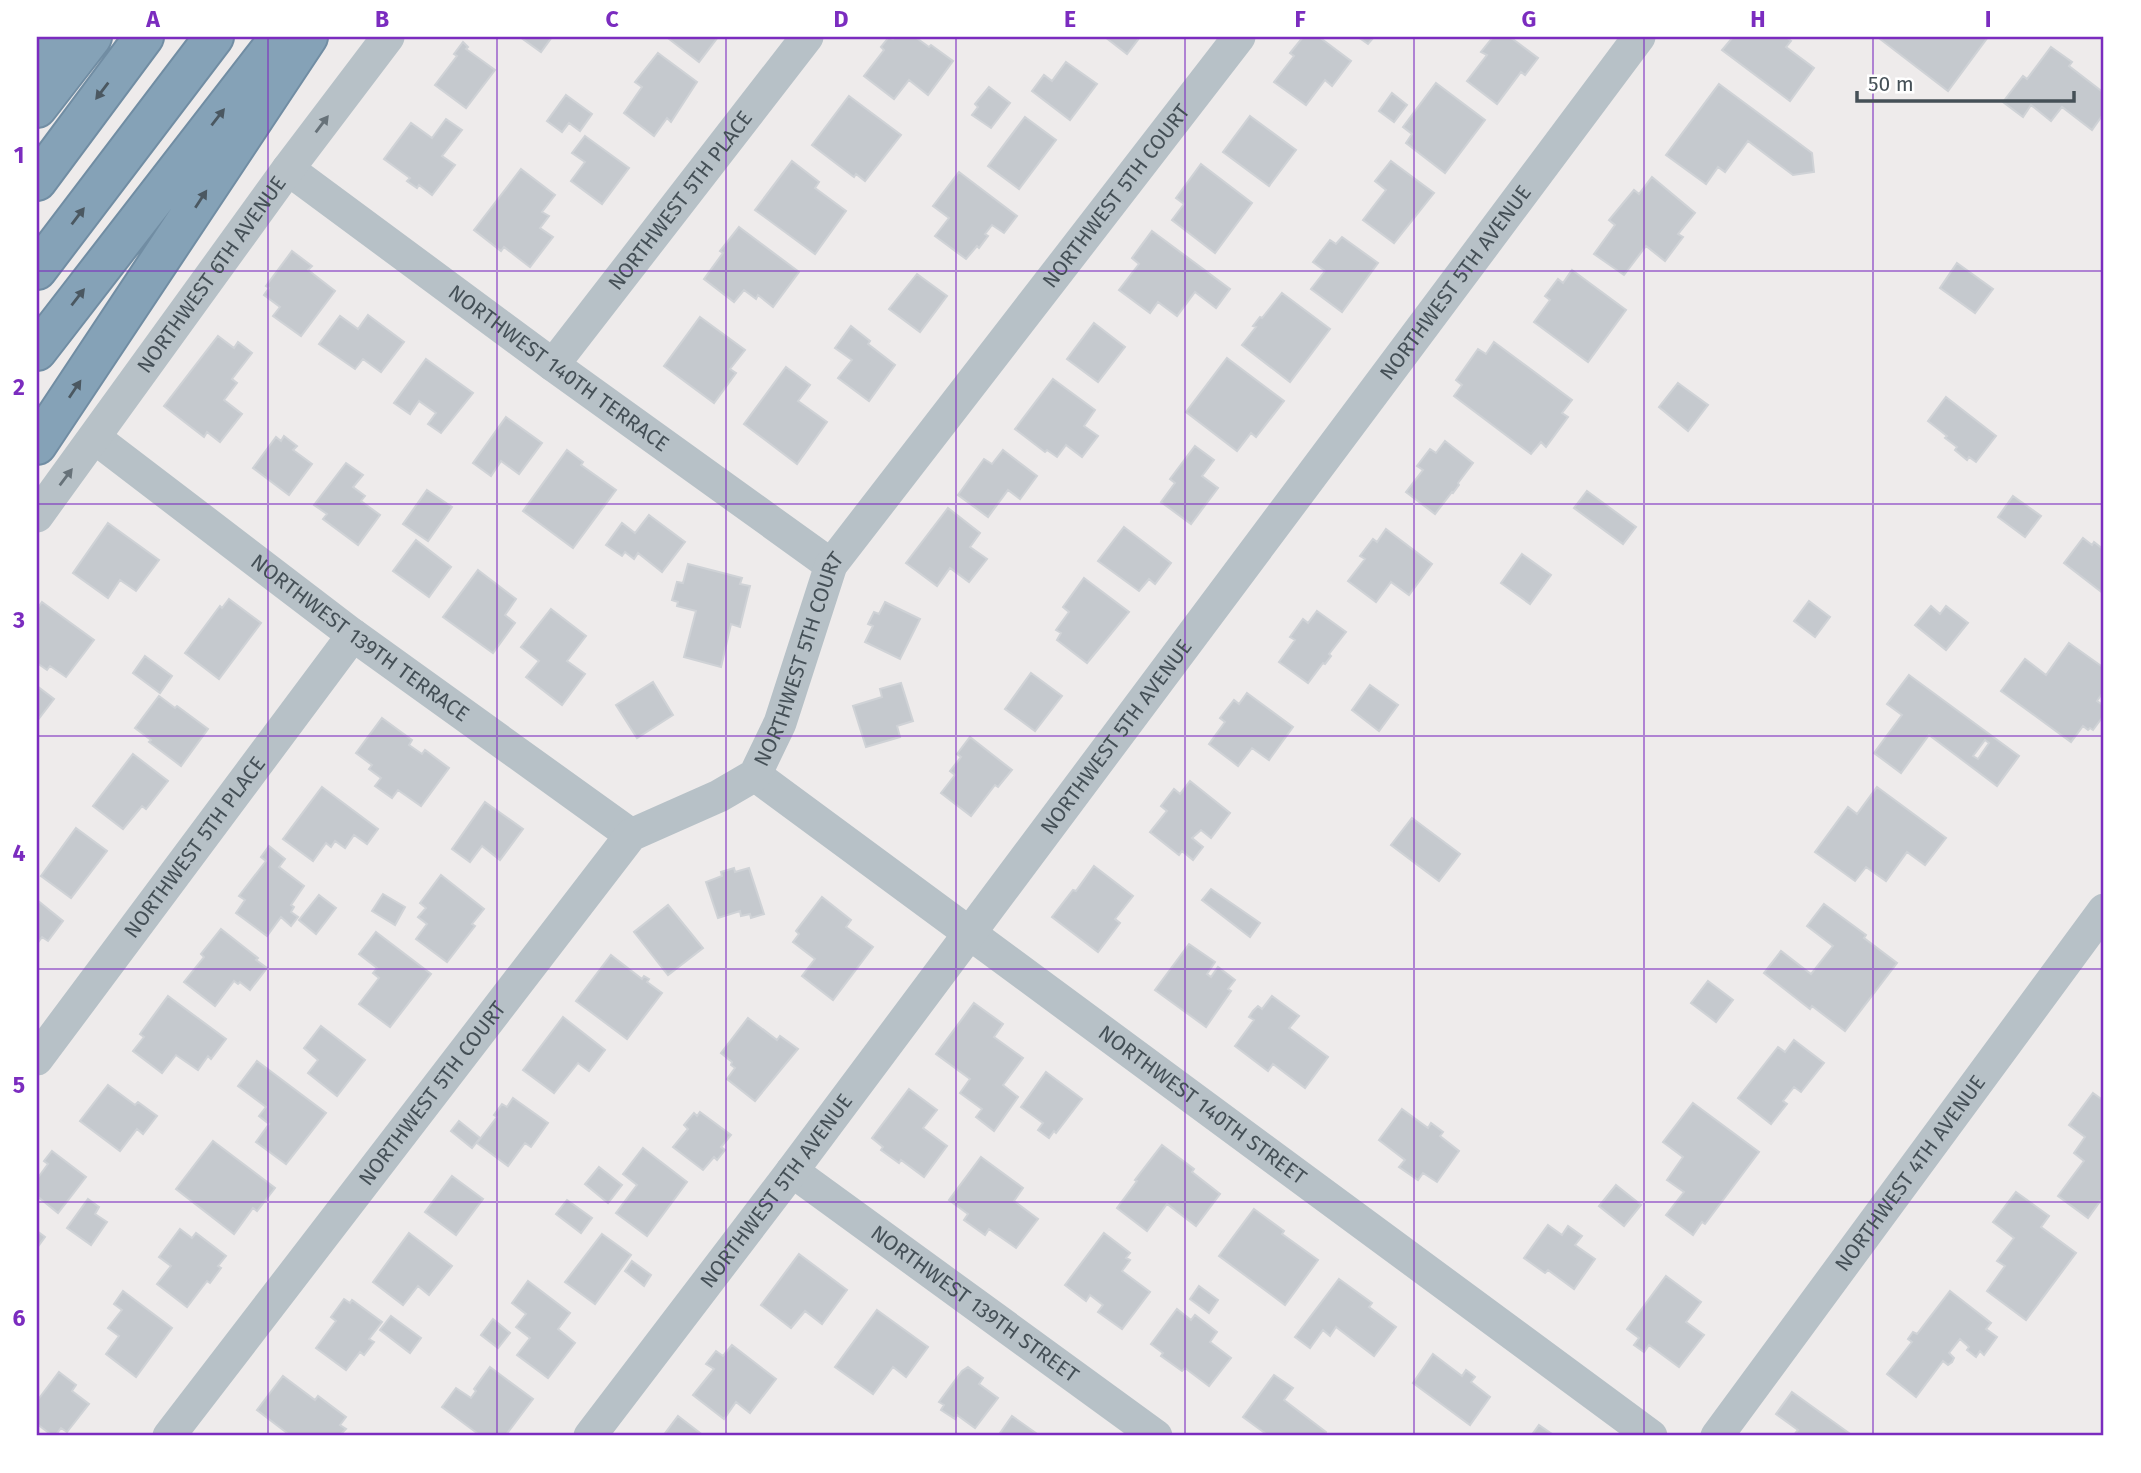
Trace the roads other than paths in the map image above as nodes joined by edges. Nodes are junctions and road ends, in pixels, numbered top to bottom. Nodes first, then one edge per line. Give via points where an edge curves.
1 (60, 37) edge
2 (92, 37) edge
3 (144, 37) edge
4 (214, 37) edge
5 (280, 37) edge
6 (308, 37) edge
7 (388, 37) edge
8 (807, 37) edge
9 (1239, 37) edge
10 (1639, 37) edge
11 (37, 62) edge
12 (37, 108) edge
13 (288, 169) junction
14 (37, 181) edge
15 (37, 270) edge
16 (37, 351) edge
17 (554, 365) junction
18 (95, 438) junction
19 (37, 445) edge
20 (37, 516) edge
21 (831, 565) junction
22 (354, 635) junction
23 (755, 775) junction
24 (631, 835) junction
25 (2104, 910) edge
26 (971, 933) junction
27 (37, 1059) edge
28 (792, 1171) junction
29 (169, 1436) edge
30 (590, 1436) edge
31 (1156, 1436) edge
32 (1651, 1436) edge
33 (1717, 1436) edge

1 - 11 highway
2 - 12 highway
3 -> 14 highway
15 -> 4 highway
16 -> 5 highway
19 -> 6 highway
13 -> 7 street, NORTHWEST 6TH AVENUE
8 - 17 street, NORTHWEST 5TH PLACE
9 - 21 street, NORTHWEST 5TH COURT
10 - 26 street, NORTHWEST 5TH AVENUE
13 - 17 street, NORTHWEST 140TH TERRACE
13 - 18 street, NORTHWEST 6TH AVENUE
17 - 21 street, NORTHWEST 140TH TERRACE
20 -> 18 street, NORTHWEST 6TH AVENUE
18 - 22 street, NORTHWEST 139TH TERRACE
21 - 23 street, NORTHWEST 5TH COURT via 780,723
22 - 24 street, NORTHWEST 139TH TERRACE
22 - 27 street, NORTHWEST 5TH PLACE
23 - 24 street, NORTHWEST 5TH COURT
23 - 26 street, NORTHWEST 140TH STREET
24 - 29 street, NORTHWEST 5TH COURT
25 - 33 street, NORTHWEST 4TH AVENUE
26 - 28 street, NORTHWEST 5TH AVENUE
26 - 32 street, NORTHWEST 140TH STREET
28 - 30 street, NORTHWEST 5TH AVENUE
28 - 31 street, NORTHWEST 139TH STREET

